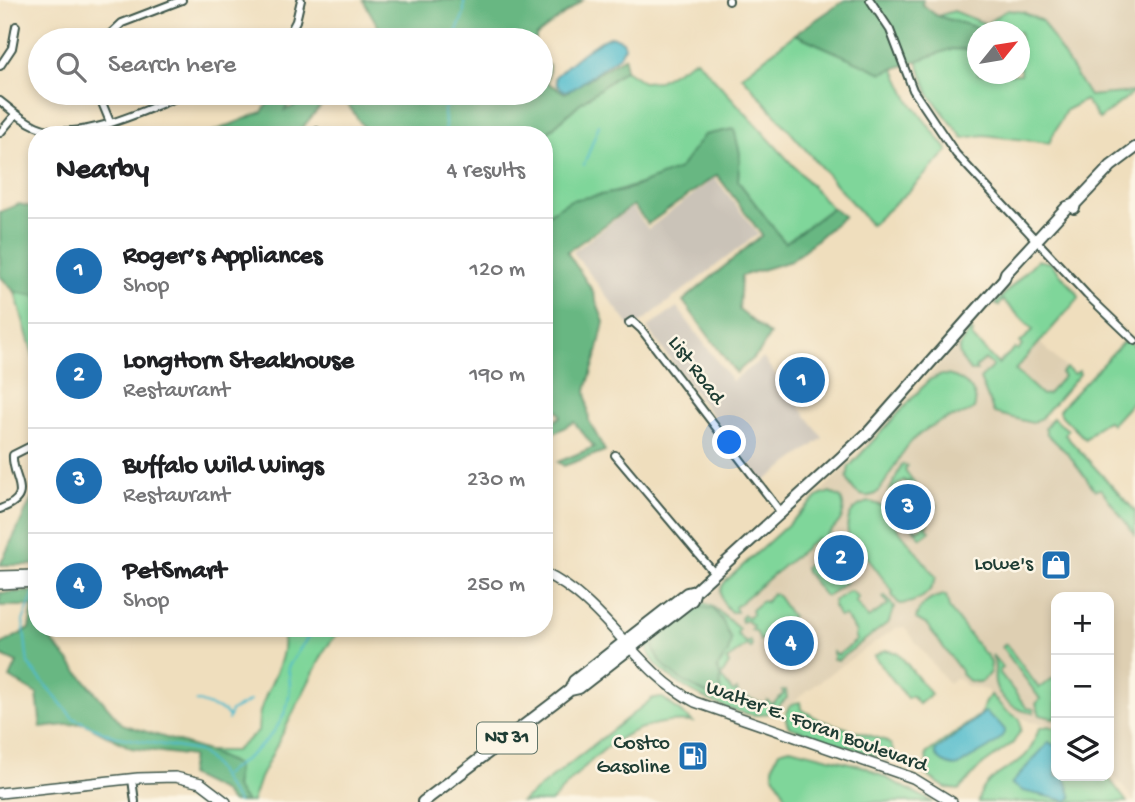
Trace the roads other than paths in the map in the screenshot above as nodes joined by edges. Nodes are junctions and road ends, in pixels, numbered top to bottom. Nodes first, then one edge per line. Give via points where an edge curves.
1 (182, 0) edge
2 (301, 0) edge
3 (870, 0) edge
4 (16, 26) dead end
5 (117, 28) edge
6 (294, 28) edge
7 (0, 65) edge
8 (0, 100) edge
9 (103, 105) edge
10 (156, 105) edge
11 (16, 114) junction
12 (110, 122) junction
13 (36, 126) edge
14 (98, 126) edge
15 (0, 133) edge
16 (1135, 148) edge
17 (1038, 244) junction
18 (629, 323) dead end
19 (1135, 341) edge
20 (28, 447) edge
21 (615, 455) dead end
22 (0, 509) edge
23 (782, 514) junction
24 (715, 574) junction
25 (28, 575) edge
26 (0, 576) edge
27 (553, 578) edge
28 (28, 582) edge
29 (0, 584) edge
30 (628, 645) junction
31 (132, 779) junction
32 (0, 793) edge
33 (135, 802) edge
34 (226, 802) edge
35 (423, 802) edge
36 (952, 802) edge

1 - 5 street
2 - 6 street
3 - 17 street via 890,30 913,90 951,147
4 - 7 street via 12,48
8 - 11 street
9 - 12 street
10 - 12 street
11 - 13 street
11 - 15 street
12 - 14 street
16 - 17 highway, NJ 31 via 1111,166 1075,204 1073,212
17 - 19 street
17 - 23 highway, NJ 31 via 868,433
18 - 23 street, List Road via 641,329
20 - 22 street via 13,454 20,494
21 - 24 street
23 - 24 highway, NJ 31
24 - 30 highway, NJ 31 via 692,600
25 - 26 street
27 - 30 street, Walter E. Foran Boulevard via 589,604
28 - 29 street
30 - 35 highway, NJ 31 via 579,688 570,690
30 - 36 street, Walter E. Foran Boulevard via 670,687 695,702 913,778
31 - 32 street
31 - 33 street
31 - 34 street via 187,779

